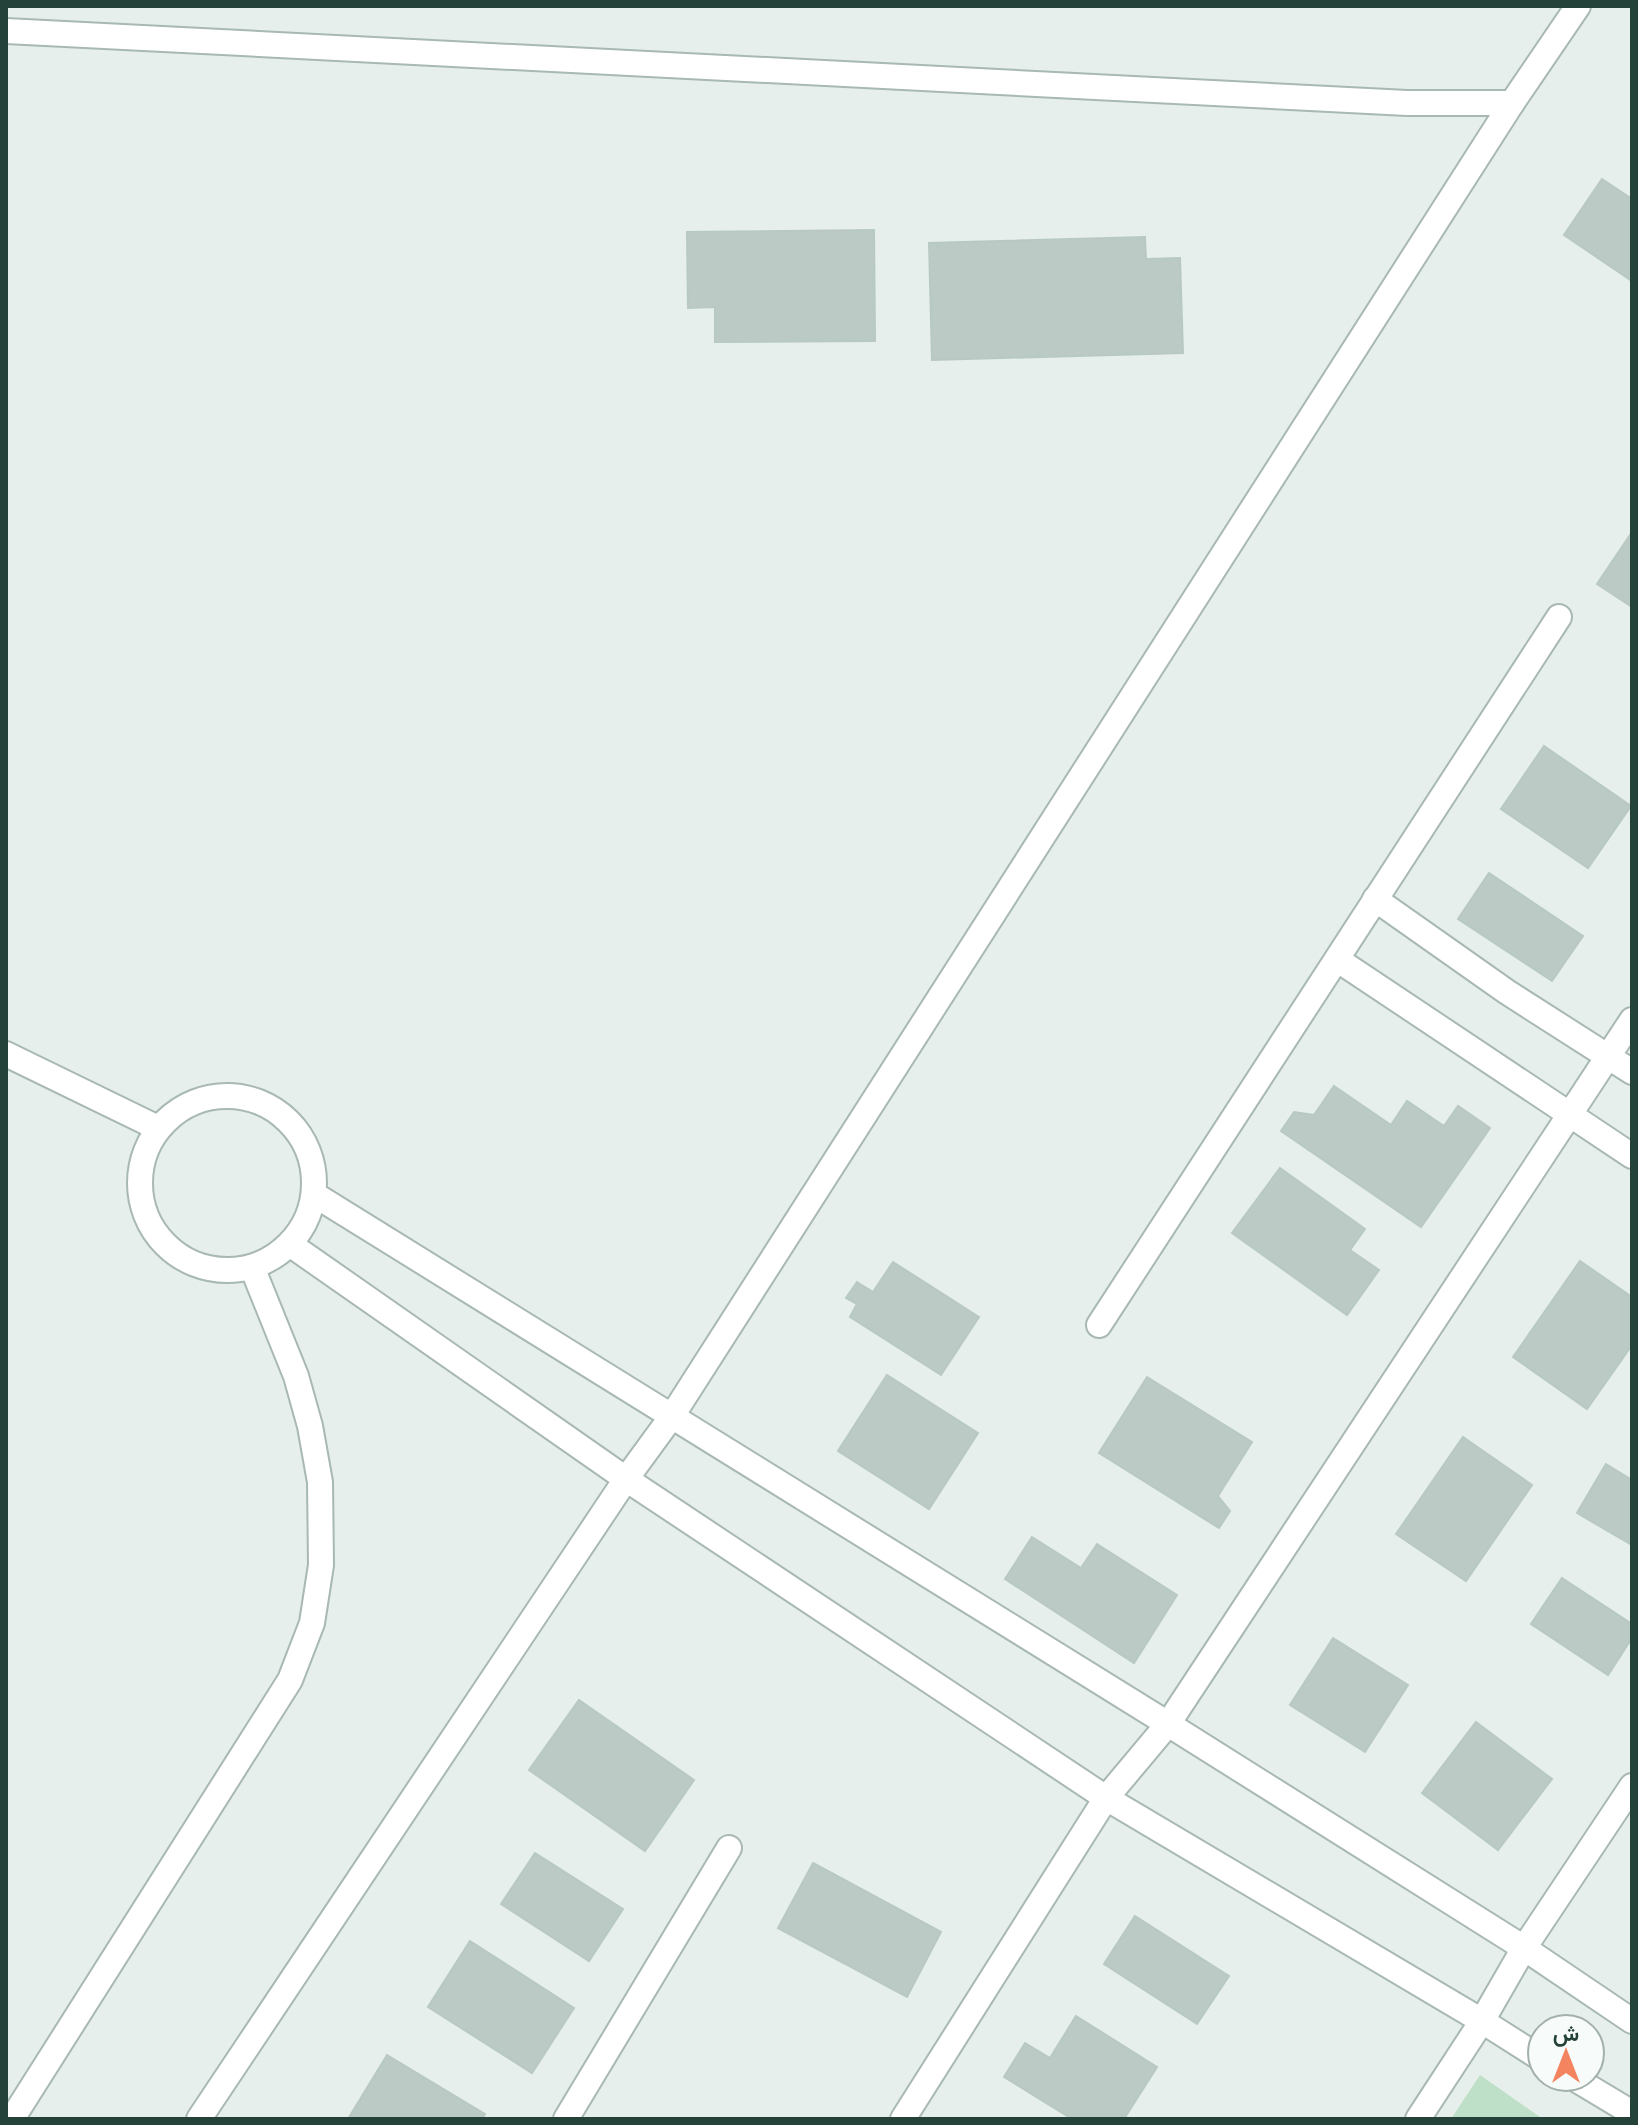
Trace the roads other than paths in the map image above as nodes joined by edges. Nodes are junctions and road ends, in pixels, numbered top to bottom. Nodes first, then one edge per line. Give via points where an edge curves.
1 (1578, 6) edge
2 (6, 31) edge
3 (1512, 103) junction
4 (1559, 617) dead end
5 (1375, 899) junction
6 (1338, 960) junction
7 (1632, 1020) edge
8 (6, 1054) edge
9 (1608, 1055) junction
10 (1632, 1072) edge
11 (1569, 1112) junction
12 (158, 1128) junction
13 (1632, 1156) edge
14 (315, 1195) junction
15 (291, 1245) junction
16 (252, 1267) junction
17 (1099, 1325) dead end
18 (672, 1416) junction
19 (626, 1479) junction
20 (1168, 1724) junction
21 (1632, 1786) edge
22 (1106, 1798) junction
23 (729, 1848) dead end
24 (1524, 1948) junction
25 (1482, 2021) junction
26 (1632, 2021) edge
27 (1526, 2049) edge
28 (1599, 2093) edge
29 (1632, 2113) edge
30 (12, 2119) edge
31 (199, 2119) edge
32 (566, 2119) edge
33 (903, 2119) edge
34 (1418, 2119) edge

1 - 3 street
2 - 3 street via 1407,103
3 - 18 street
4 - 5 street
5 - 6 street
5 - 9 street
6 - 11 street
6 - 17 street
7 - 9 street
8 - 12 street
9 - 10 street
9 - 11 street
11 - 13 street
11 - 20 street
12 - 14 street via 183,1107 214,1096 247,1098 277,1110 300,1133 313,1163
12 - 16 street via 143,1155 139,1187 146,1218 164,1245 189,1263 221,1271
14 - 15 street via 307,1222
14 - 18 street
15 - 16 street
15 - 19 street
16 - 30 street via 296,1376 320,1482 321,1565 312,1623 290,1680
18 - 19 street
18 - 20 street
19 - 22 street
19 - 31 street
20 - 22 street
20 - 24 street
21 - 24 street
22 - 25 street
22 - 33 street
23 - 32 street
24 - 25 street
24 - 26 street
25 - 27 street
25 - 34 street
28 - 29 street

